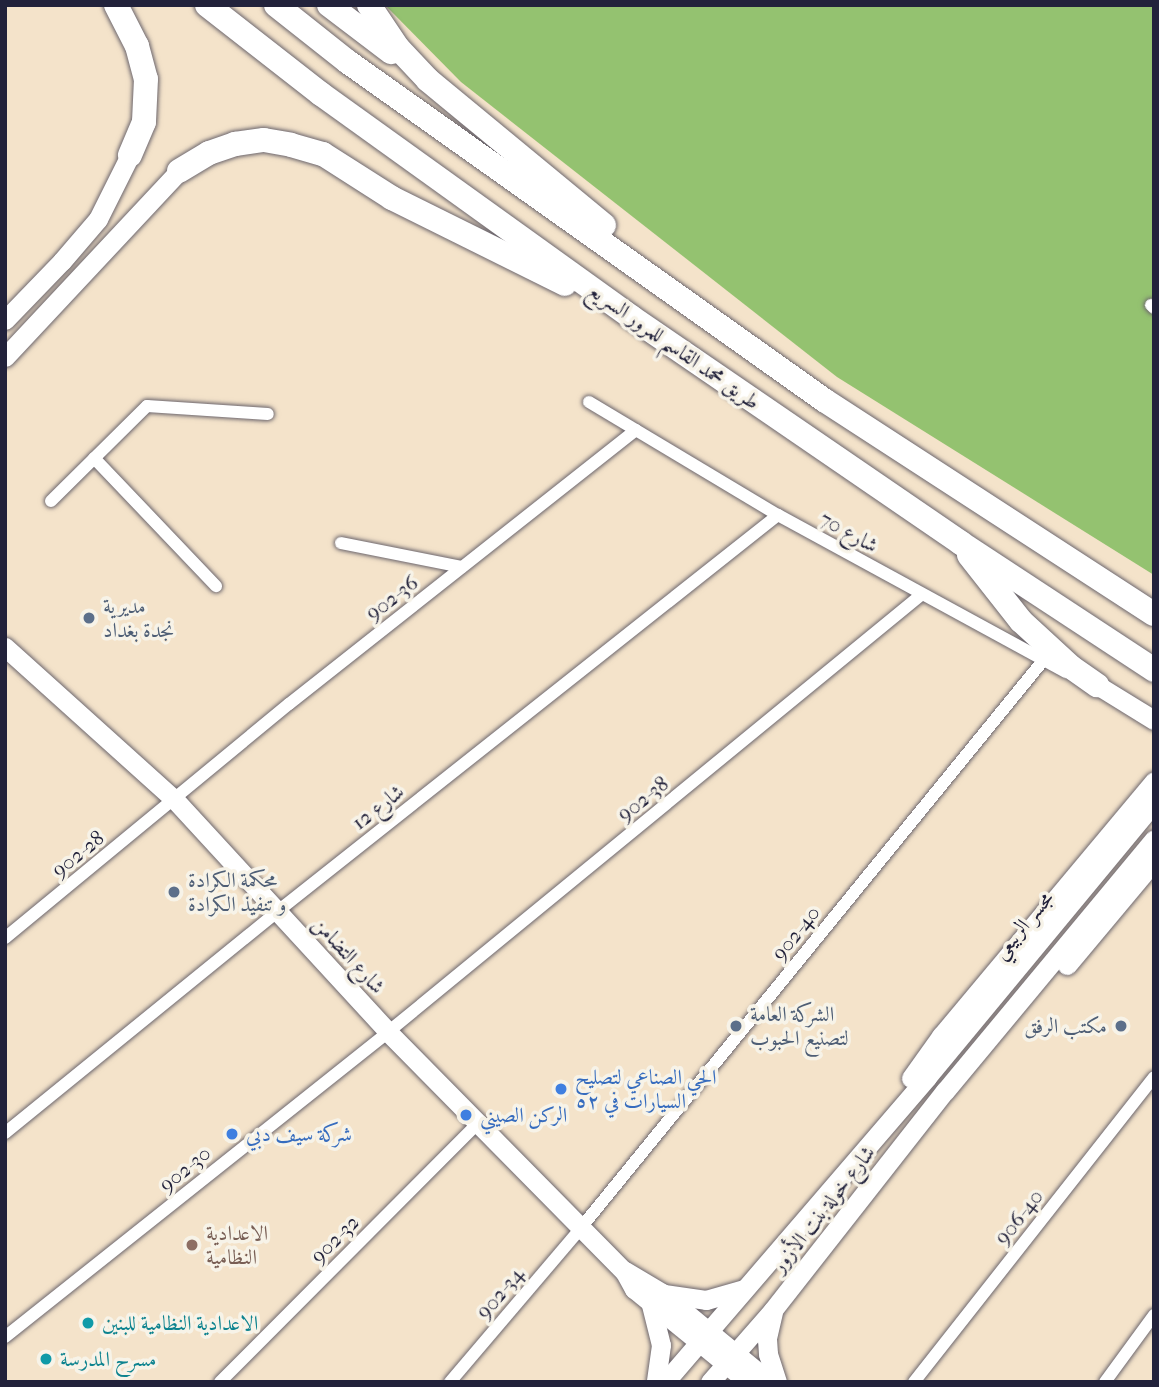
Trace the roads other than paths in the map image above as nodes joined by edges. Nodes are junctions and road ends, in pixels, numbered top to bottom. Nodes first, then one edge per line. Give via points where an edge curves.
1 (116, 5) edge
2 (207, 5) edge
3 (276, 5) edge
4 (329, 5) edge
5 (369, 5) edge
6 (428, 80) junction
7 (130, 155) joint
8 (180, 172) joint
9 (631, 317) junction
10 (5, 320) edge
11 (5, 358) edge
12 (824, 400) junction
13 (589, 401) dead end
14 (268, 414) dead end
15 (636, 430) junction
16 (94, 458) junction
17 (51, 501) dead end
18 (778, 515) junction
19 (341, 542) dead end
20 (961, 543) junction
21 (462, 568) junction
22 (216, 586) dead end
23 (921, 595) junction
24 (1154, 614) edge
25 (5, 648) edge
26 (1042, 662) junction
27 (1154, 670) edge
28 (1097, 685) junction
29 (1154, 720) edge
30 (1154, 780) edge
31 (175, 800) junction
32 (1154, 803) edge
33 (1154, 839) edge
34 (1154, 861) edge
35 (278, 911) junction
36 (5, 938) edge
37 (388, 1032) junction
38 (927, 1077) joint
39 (1154, 1077) edge
40 (478, 1123) junction
41 (5, 1133) edge
42 (848, 1167) junction
43 (873, 1182) junction
44 (580, 1228) junction
45 (748, 1287) junction
46 (656, 1299) junction
47 (774, 1310) junction
48 (1154, 1315) edge
49 (5, 1337) edge
50 (704, 1338) junction
51 (729, 1359) junction
52 (220, 1382) edge
53 (450, 1382) edge
54 (656, 1382) edge
55 (665, 1382) edge
56 (710, 1382) edge
57 (748, 1382) edge
58 (770, 1382) edge
59 (777, 1382) edge
60 (914, 1382) edge
61 (1105, 1382) edge

1 - 7 highway via 137,46 146,79 144,121
2 - 9 highway, طريق محمد القاسم للمرور السريع via 321,94
3 - 12 highway, طريق محمد القاسم للمرور السريع via 348,62
4 - 6 highway
5 - 6 highway via 397,48
6 - 12 highway
7 - 10 main road via 98,219
8 - 9 highway via 209,153 235,144 264,141 323,154 391,198
8 - 11 main road
9 - 20 highway, طريق محمد القاسم للمرور السريع
12 - 24 highway, طريق محمد القاسم للمرور السريع
13 - 15 street, شارع 70
14 - 16 street via 148,405
15 - 18 street, شارع 70
15 - 21 street, 902-36
16 - 17 street
16 - 22 street
18 - 23 street, شارع 70
18 - 35 street, شارع 12
19 - 21 street
20 - 27 highway, طريق محمد القاسم للمرور السريع
20 - 28 highway via 1021,621
21 - 31 street, 902-36
23 - 26 street, شارع 70
23 - 37 street, 902-38
25 - 31 main road, شارع التضامن
26 - 28 street, شارع 70
26 - 44 street, 902-40
28 - 29 main road
30 - 42 main road via 941,1036
31 - 35 main road, شارع التضامن
31 - 36 street, 902-28
32 - 38 main road, مجسر الربيعي
33 - 43 main road, شارع خولة بنت الأزور
34 - 43 main road via 916,1144
35 - 37 main road, شارع التضامن
35 - 41 street, شارع 12
37 - 40 main road, شارع التضامن
37 - 49 street, 902-30
38 - 42 main road, شارع خولة بنت الأزور
39 - 60 street, 906-40
40 - 44 main road, شارع التضامن
40 - 52 street, 902-32
42 - 45 main road, شارع خولة بنت الأزور
43 - 47 main road, شارع خولة بنت الأزور
44 - 46 main road, شارع التضامن via 624,1271 634,1289
44 - 53 street, 902-34
45 - 46 main road via 706,1300
45 - 50 main road, شارع خولة بنت الأزور
46 - 50 main road, شارع التضامن
46 - 54 main road via 661,1345
47 - 51 main road, شارع خولة بنت الأزور
47 - 59 main road via 767,1346
48 - 61 street
50 - 51 main road, شارع التضامن
50 - 55 main road, شارع خولة بنت الأزور
51 - 56 main road, شارع خولة بنت الأزور
51 - 57 main road, شارع التضامن
51 - 58 main road, شارع التضامن

